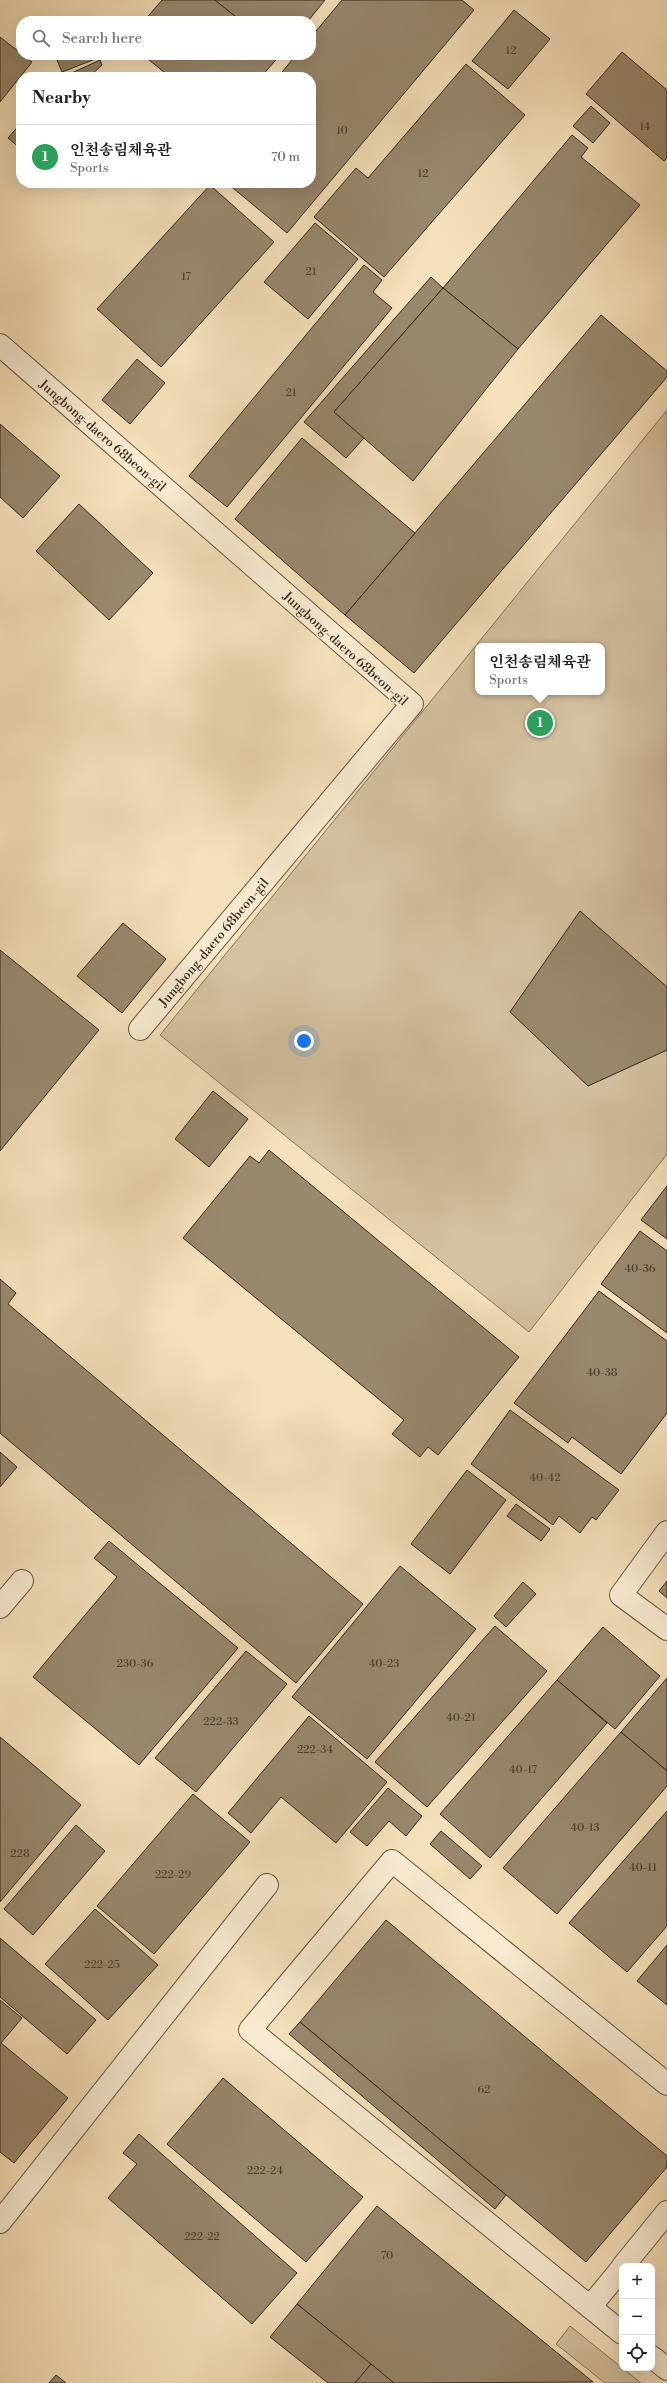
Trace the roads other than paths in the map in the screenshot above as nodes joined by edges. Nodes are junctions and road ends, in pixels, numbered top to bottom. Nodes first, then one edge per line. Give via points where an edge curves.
1 (0, 345) edge
2 (140, 1029) dead end
3 (667, 1532) edge
4 (22, 1580) dead end
5 (0, 1607) edge
6 (667, 1629) edge
7 (267, 1885) dead end
8 (667, 2084) edge
9 (667, 2212) edge
10 (0, 2222) edge
11 (626, 2263) edge
12 (619, 2272) edge
13 (590, 2307) junction
14 (619, 2331) edge
15 (655, 2359) edge
16 (667, 2369) edge

1 - 2 street, Jungbong-daero 68beon-gil via 412,704
3 - 6 street via 621,1596
4 - 5 street
7 - 10 street
8 - 13 street via 392,1861 250,2030
9 - 11 street
12 - 13 street
13 - 14 street
15 - 16 street

